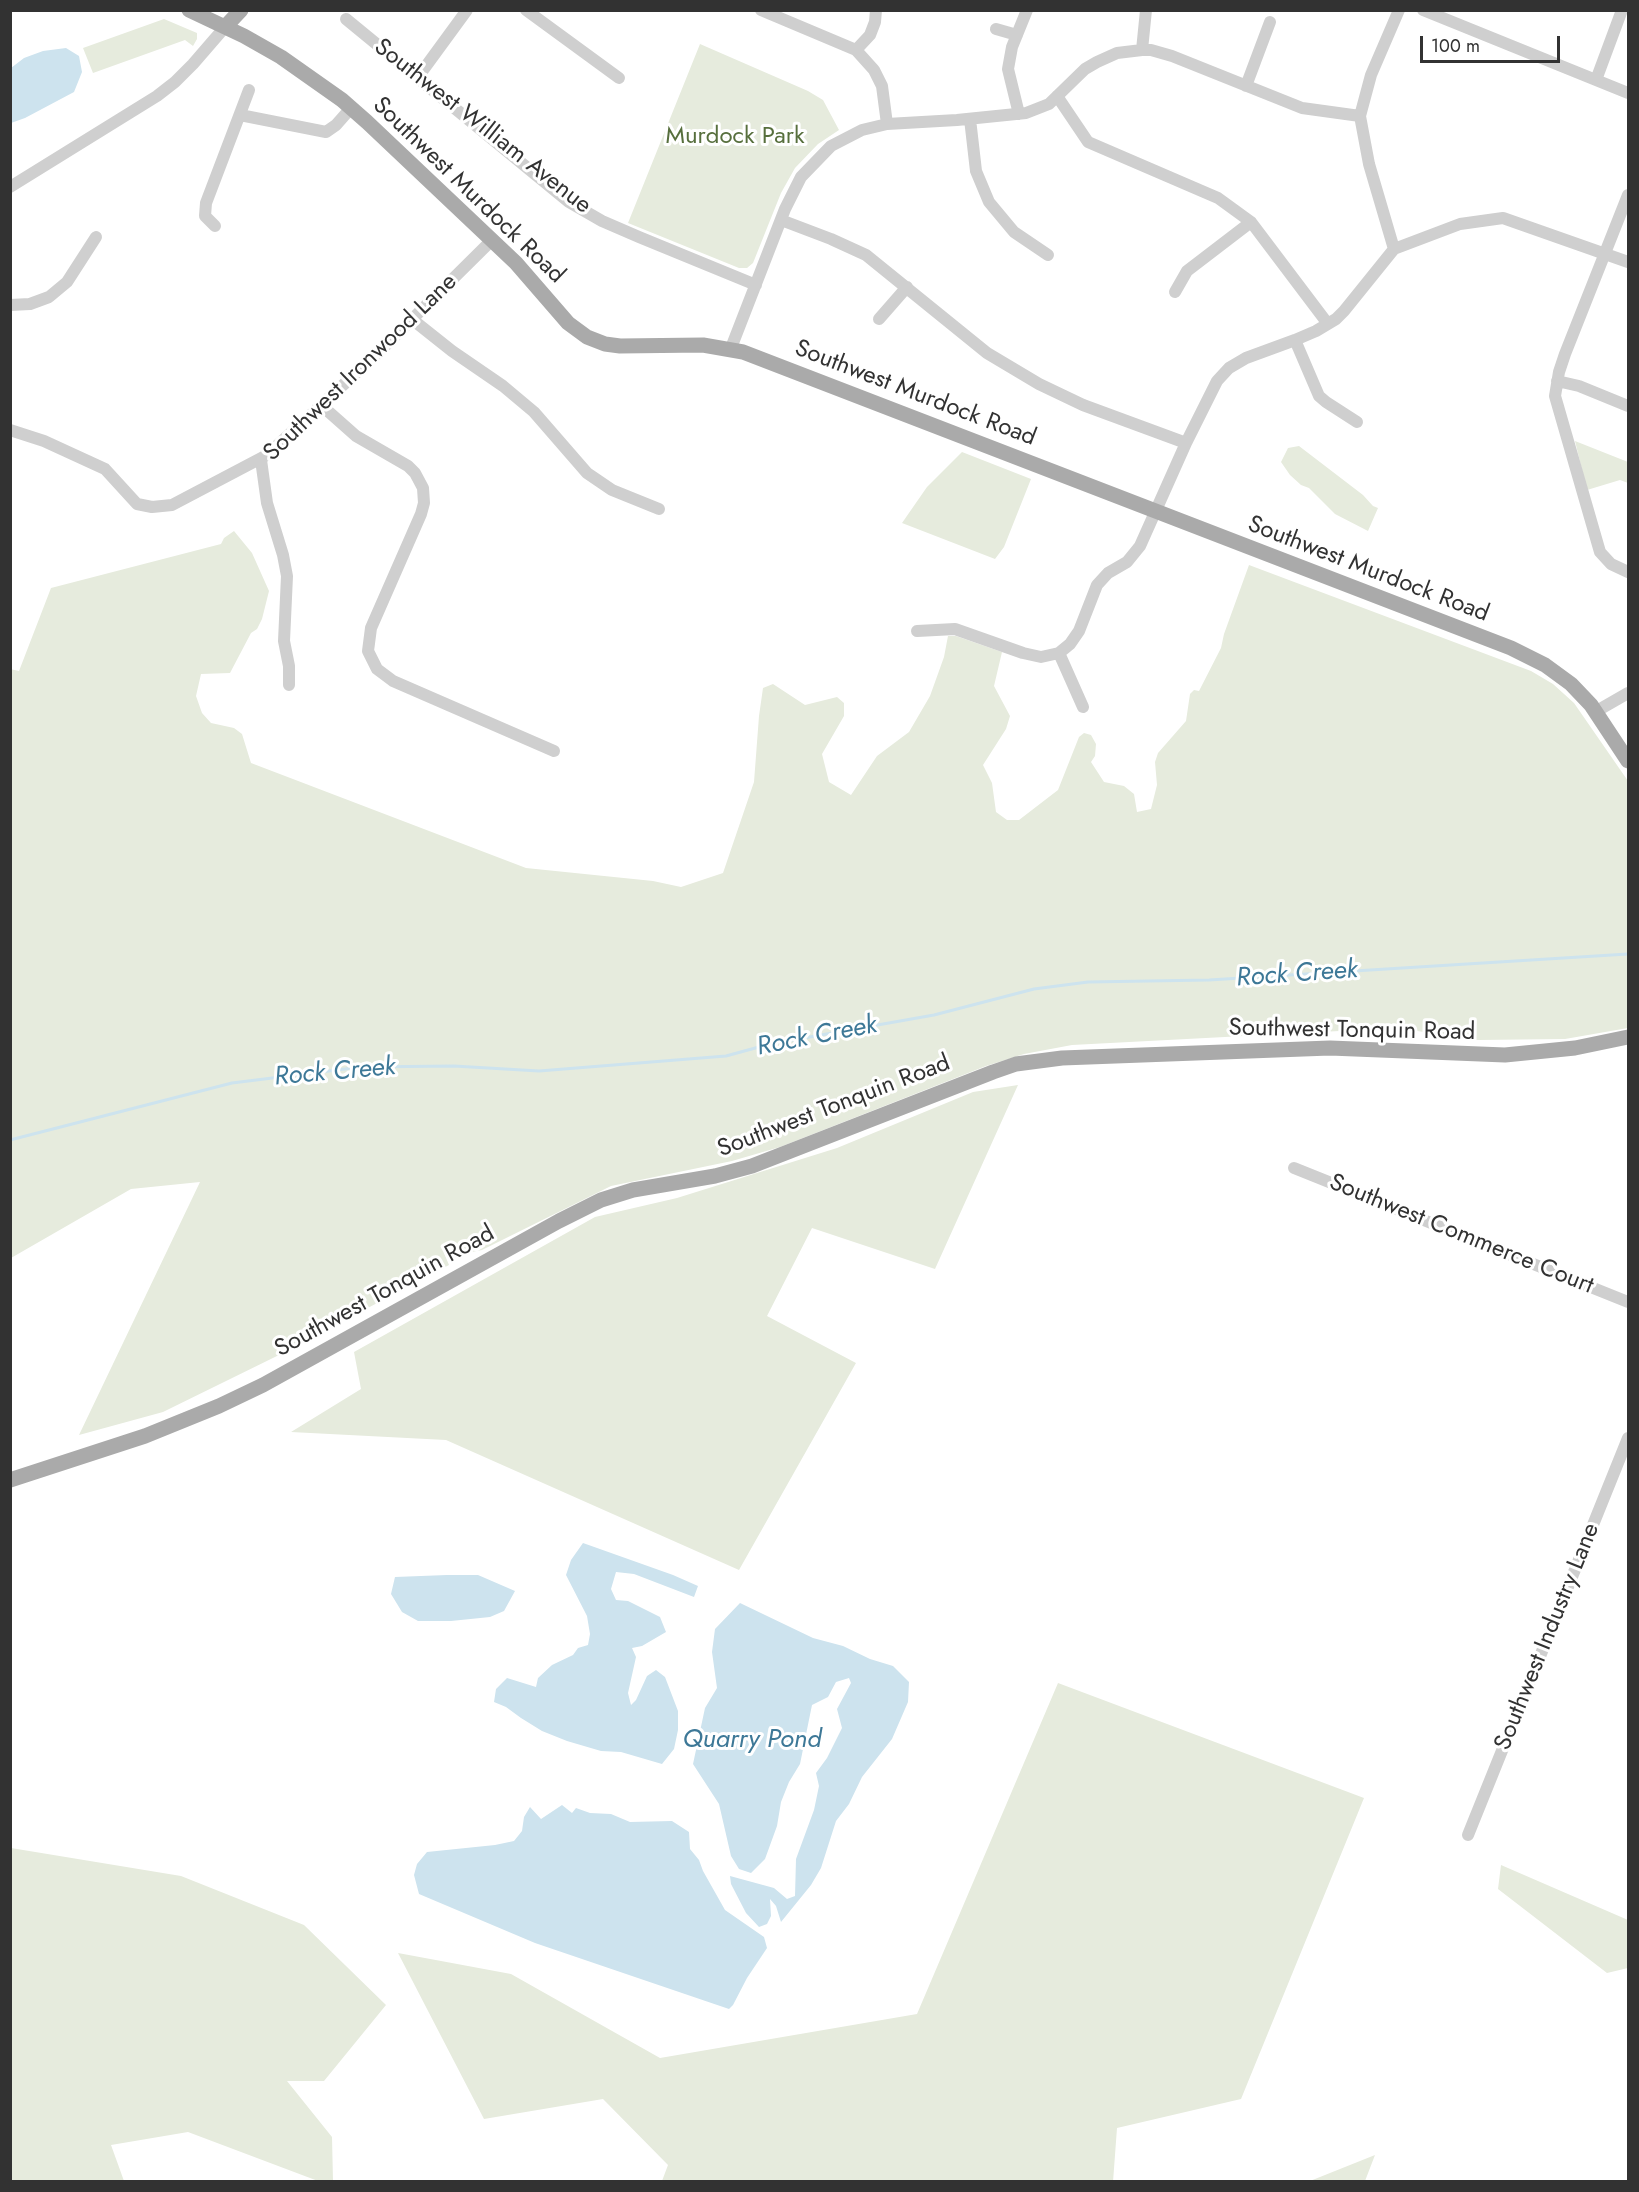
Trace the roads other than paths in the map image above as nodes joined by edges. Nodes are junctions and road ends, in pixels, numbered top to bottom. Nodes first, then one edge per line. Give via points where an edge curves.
1 (189, 10) edge
2 (241, 10) edge
3 (467, 10) edge
4 (526, 10) edge
5 (761, 10) edge
6 (876, 10) edge
7 (1027, 10) edge
8 (1146, 10) edge
9 (1399, 10) edge
10 (1423, 10) edge
11 (1622, 10) edge
12 (346, 19) dead end
13 (1270, 22) dead end
14 (225, 27) junction
15 (996, 29) dead end
16 (1017, 35) junction
17 (856, 50) junction
18 (1142, 50) junction
19 (418, 77) junction
20 (619, 78) dead end
21 (1596, 80) junction
22 (1246, 86) junction
23 (249, 90) dead end
24 (1629, 93) edge
25 (1057, 96) junction
26 (351, 108) junction
27 (1019, 114) junction
28 (240, 115) junction
29 (1360, 116) junction
30 (970, 119) junction
31 (887, 124) junction
32 (10, 187) edge
33 (1629, 195) edge
34 (781, 220) junction
35 (1251, 222) junction
36 (215, 226) dead end
37 (96, 237) dead end
38 (491, 241) junction
39 (1394, 249) junction
40 (1605, 253) junction
41 (1048, 255) dead end
42 (1629, 262) edge
43 (756, 285) junction
44 (907, 287) junction
45 (1175, 292) dead end
46 (10, 305) edge
47 (412, 320) junction
48 (879, 320) dead end
49 (1328, 324) junction
50 (1295, 340) junction
51 (731, 348) junction
52 (1557, 381) junction
53 (321, 405) junction
54 (1629, 406) edge
55 (1357, 422) dead end
56 (10, 430) edge
57 (1186, 443) junction
58 (261, 460) junction
59 (659, 510) dead end
60 (1155, 512) junction
61 (1629, 572) edge
62 (917, 631) dead end
63 (1059, 653) junction
64 (289, 685) dead end
65 (1629, 693) edge
66 (1083, 707) dead end
67 (1595, 712) junction
68 (554, 752) dead end
69 (1629, 761) edge
70 (1629, 1037) edge
71 (1294, 1168) dead end
72 (1629, 1302) edge
73 (1629, 1438) edge
74 (10, 1480) edge
75 (1468, 1835) dead end

1 - 14 main road, Southwest Murdock Road
2 - 14 main road
3 - 19 street
4 - 20 street
5 - 17 street
6 - 17 street via 870,35
7 - 16 street
8 - 18 street
9 - 29 street via 1371,75
10 - 21 street
11 - 21 street
12 - 19 street, Southwest William Avenue
13 - 22 street
14 - 26 main road, Southwest Murdock Road via 281,57
14 - 32 street via 181,76 157,96
15 - 16 street
16 - 27 street via 1008,69
17 - 31 street via 882,86
18 - 22 street via 1172,56
18 - 25 street via 1117,53 1097,62
19 - 43 street, Southwest William Avenue via 569,202 602,221
21 - 24 street
22 - 29 street via 1302,108
23 - 28 street
25 - 27 street via 1041,107
25 - 35 street via 1088,142 1218,198
26 - 28 street via 326,132
26 - 38 main road, Southwest Murdock Road
27 - 30 street
28 - 36 street via 206,203 205,216
29 - 39 street via 1369,164
30 - 31 street
30 - 41 street via 976,171 989,202 1014,232
31 - 34 street via 850,135 822,154 801,177
33 - 40 street
34 - 43 street
34 - 44 street via 866,255
35 - 45 street via 1188,271
35 - 49 street
37 - 46 street via 67,282 49,297 30,304
38 - 47 street, Southwest Ironwood Lane
38 - 51 main road, Southwest Murdock Road via 516,263 568,323 592,339 620,346
39 - 40 street via 1460,224 1503,218
39 - 49 street via 1344,311
40 - 42 street
40 - 52 street
43 - 51 street
44 - 48 street
44 - 57 street via 987,353 1039,384 1083,405
47 - 53 street, Southwest Ironwood Lane
47 - 59 street via 534,412 587,473 612,490
49 - 50 street
50 - 55 street via 1319,396
50 - 57 street via 1229,368 1211,390
51 - 60 main road, Southwest Murdock Road
52 - 54 street
52 - 61 street via 1556,405 1600,552 1611,564
53 - 58 street, Southwest Ironwood Lane
53 - 68 street via 356,436 408,466 423,488 421,514 371,628 368,651 377,669 393,681
56 - 58 street via 105,468 137,504 152,507 184,500
57 - 60 street
58 - 64 street, Southwest Ironwood Lane via 267,503 287,576 284,640
60 - 63 street via 1140,546 1097,585 1079,631
60 - 67 main road, Southwest Murdock Road via 1511,648 1564,678
62 - 63 street via 955,628 1023,653 1041,657
63 - 66 street
65 - 67 street
67 - 69 main road, Southwest Murdock Road
70 - 74 main road, Southwest Tonquin Road via 1575,1048 1505,1054 1330,1048 1062,1058 1016,1064 760,1164 601,1200 229,1402 161,1430
71 - 72 street, Southwest Commerce Court
73 - 75 street, Southwest Industry Lane

